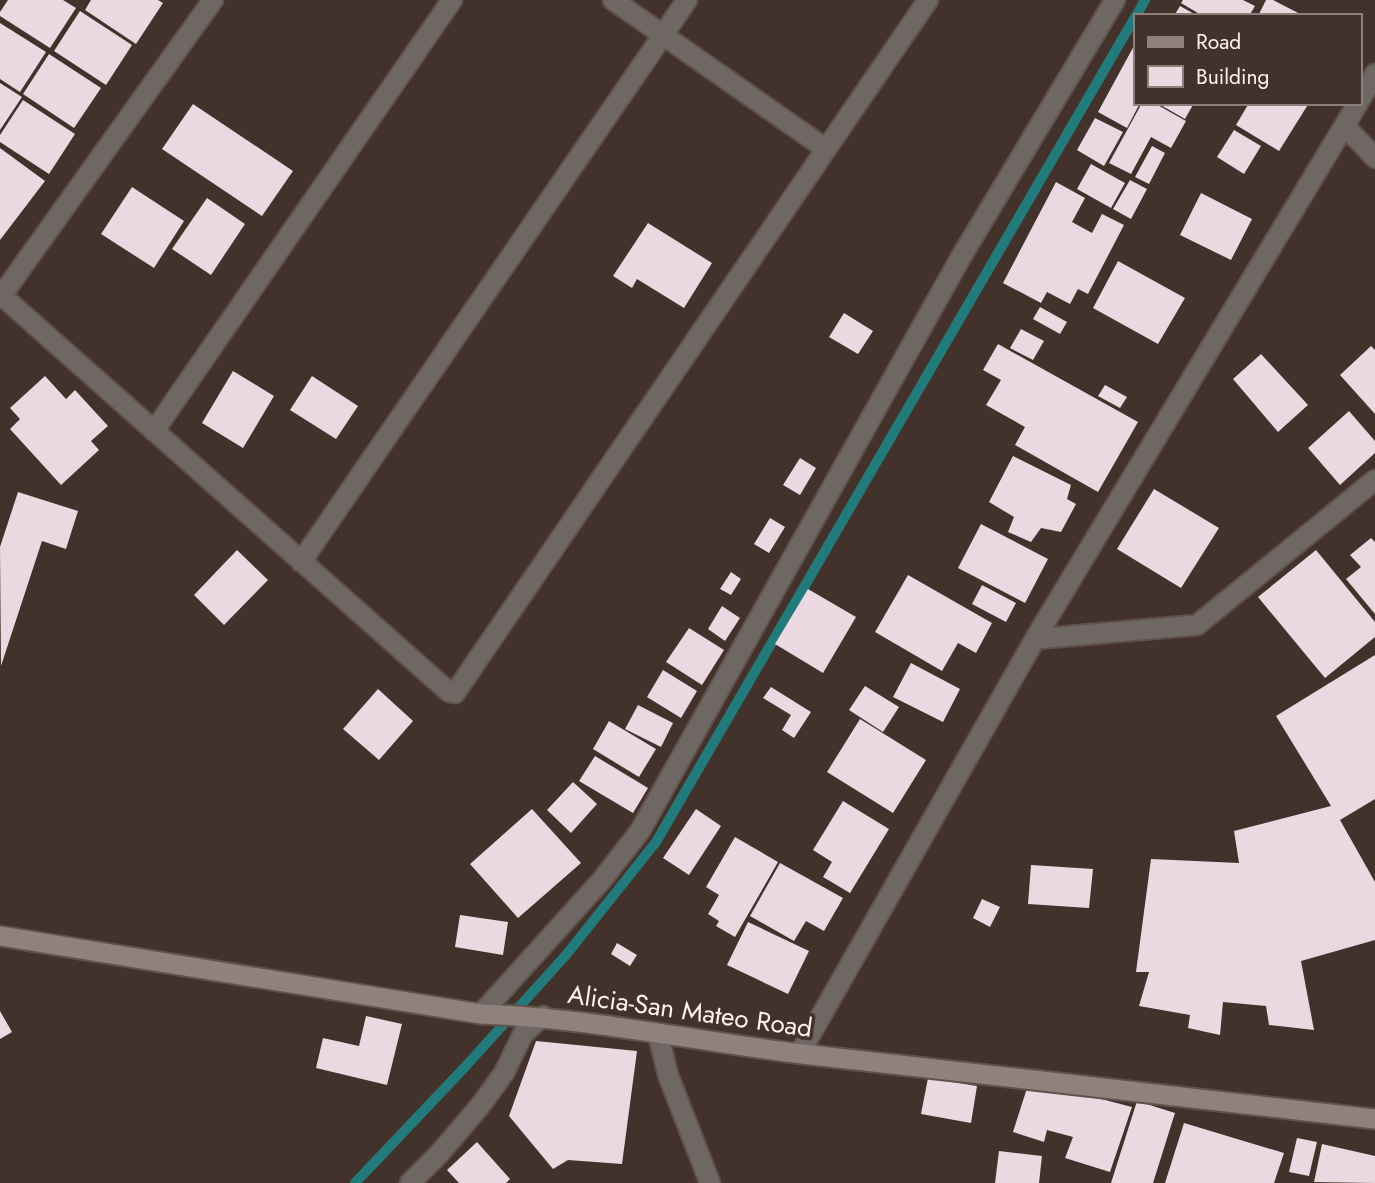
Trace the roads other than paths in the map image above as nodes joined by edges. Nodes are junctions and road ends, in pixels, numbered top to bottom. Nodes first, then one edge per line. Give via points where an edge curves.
1 (213, 0) edge
2 (452, 0) edge
3 (613, 0) edge
4 (687, 0) edge
5 (928, 0) edge
6 (1115, 0) edge
7 (663, 36) junction
8 (1375, 74) edge
9 (1361, 98) edge
10 (1357, 105) edge
11 (1345, 125) junction
12 (826, 149) junction
13 (1375, 158) edge
14 (1, 295) edge
15 (154, 432) junction
16 (1375, 480) edge
17 (300, 562) junction
18 (1035, 639) junction
19 (0, 936) edge
20 (481, 1014) junction
21 (543, 1016) junction
22 (658, 1034) junction
23 (800, 1053) junction
24 (1374, 1116) edge
25 (410, 1183) edge
26 (710, 1183) edge

1 - 14 street
2 - 15 street
3 - 7 street
4 - 7 street
5 - 12 street
6 - 20 street via 961,257 640,831
7 - 12 street
7 - 17 street
8 - 9 street
10 - 11 street
11 - 13 street
11 - 18 street
12 - 17 street via 455,693
14 - 15 street
15 - 17 street
16 - 18 street via 1197,625
18 - 23 street
19 - 20 main road, Alicia-San Mateo Road
20 - 21 main road, Alicia-San Mateo Road
21 - 22 main road, Alicia-San Mateo Road
21 - 25 street via 523,1034 504,1073 480,1106
22 - 23 main road, Alicia-San Mateo Road
22 - 26 street via 668,1075
23 - 24 main road, Alicia-San Mateo Road

